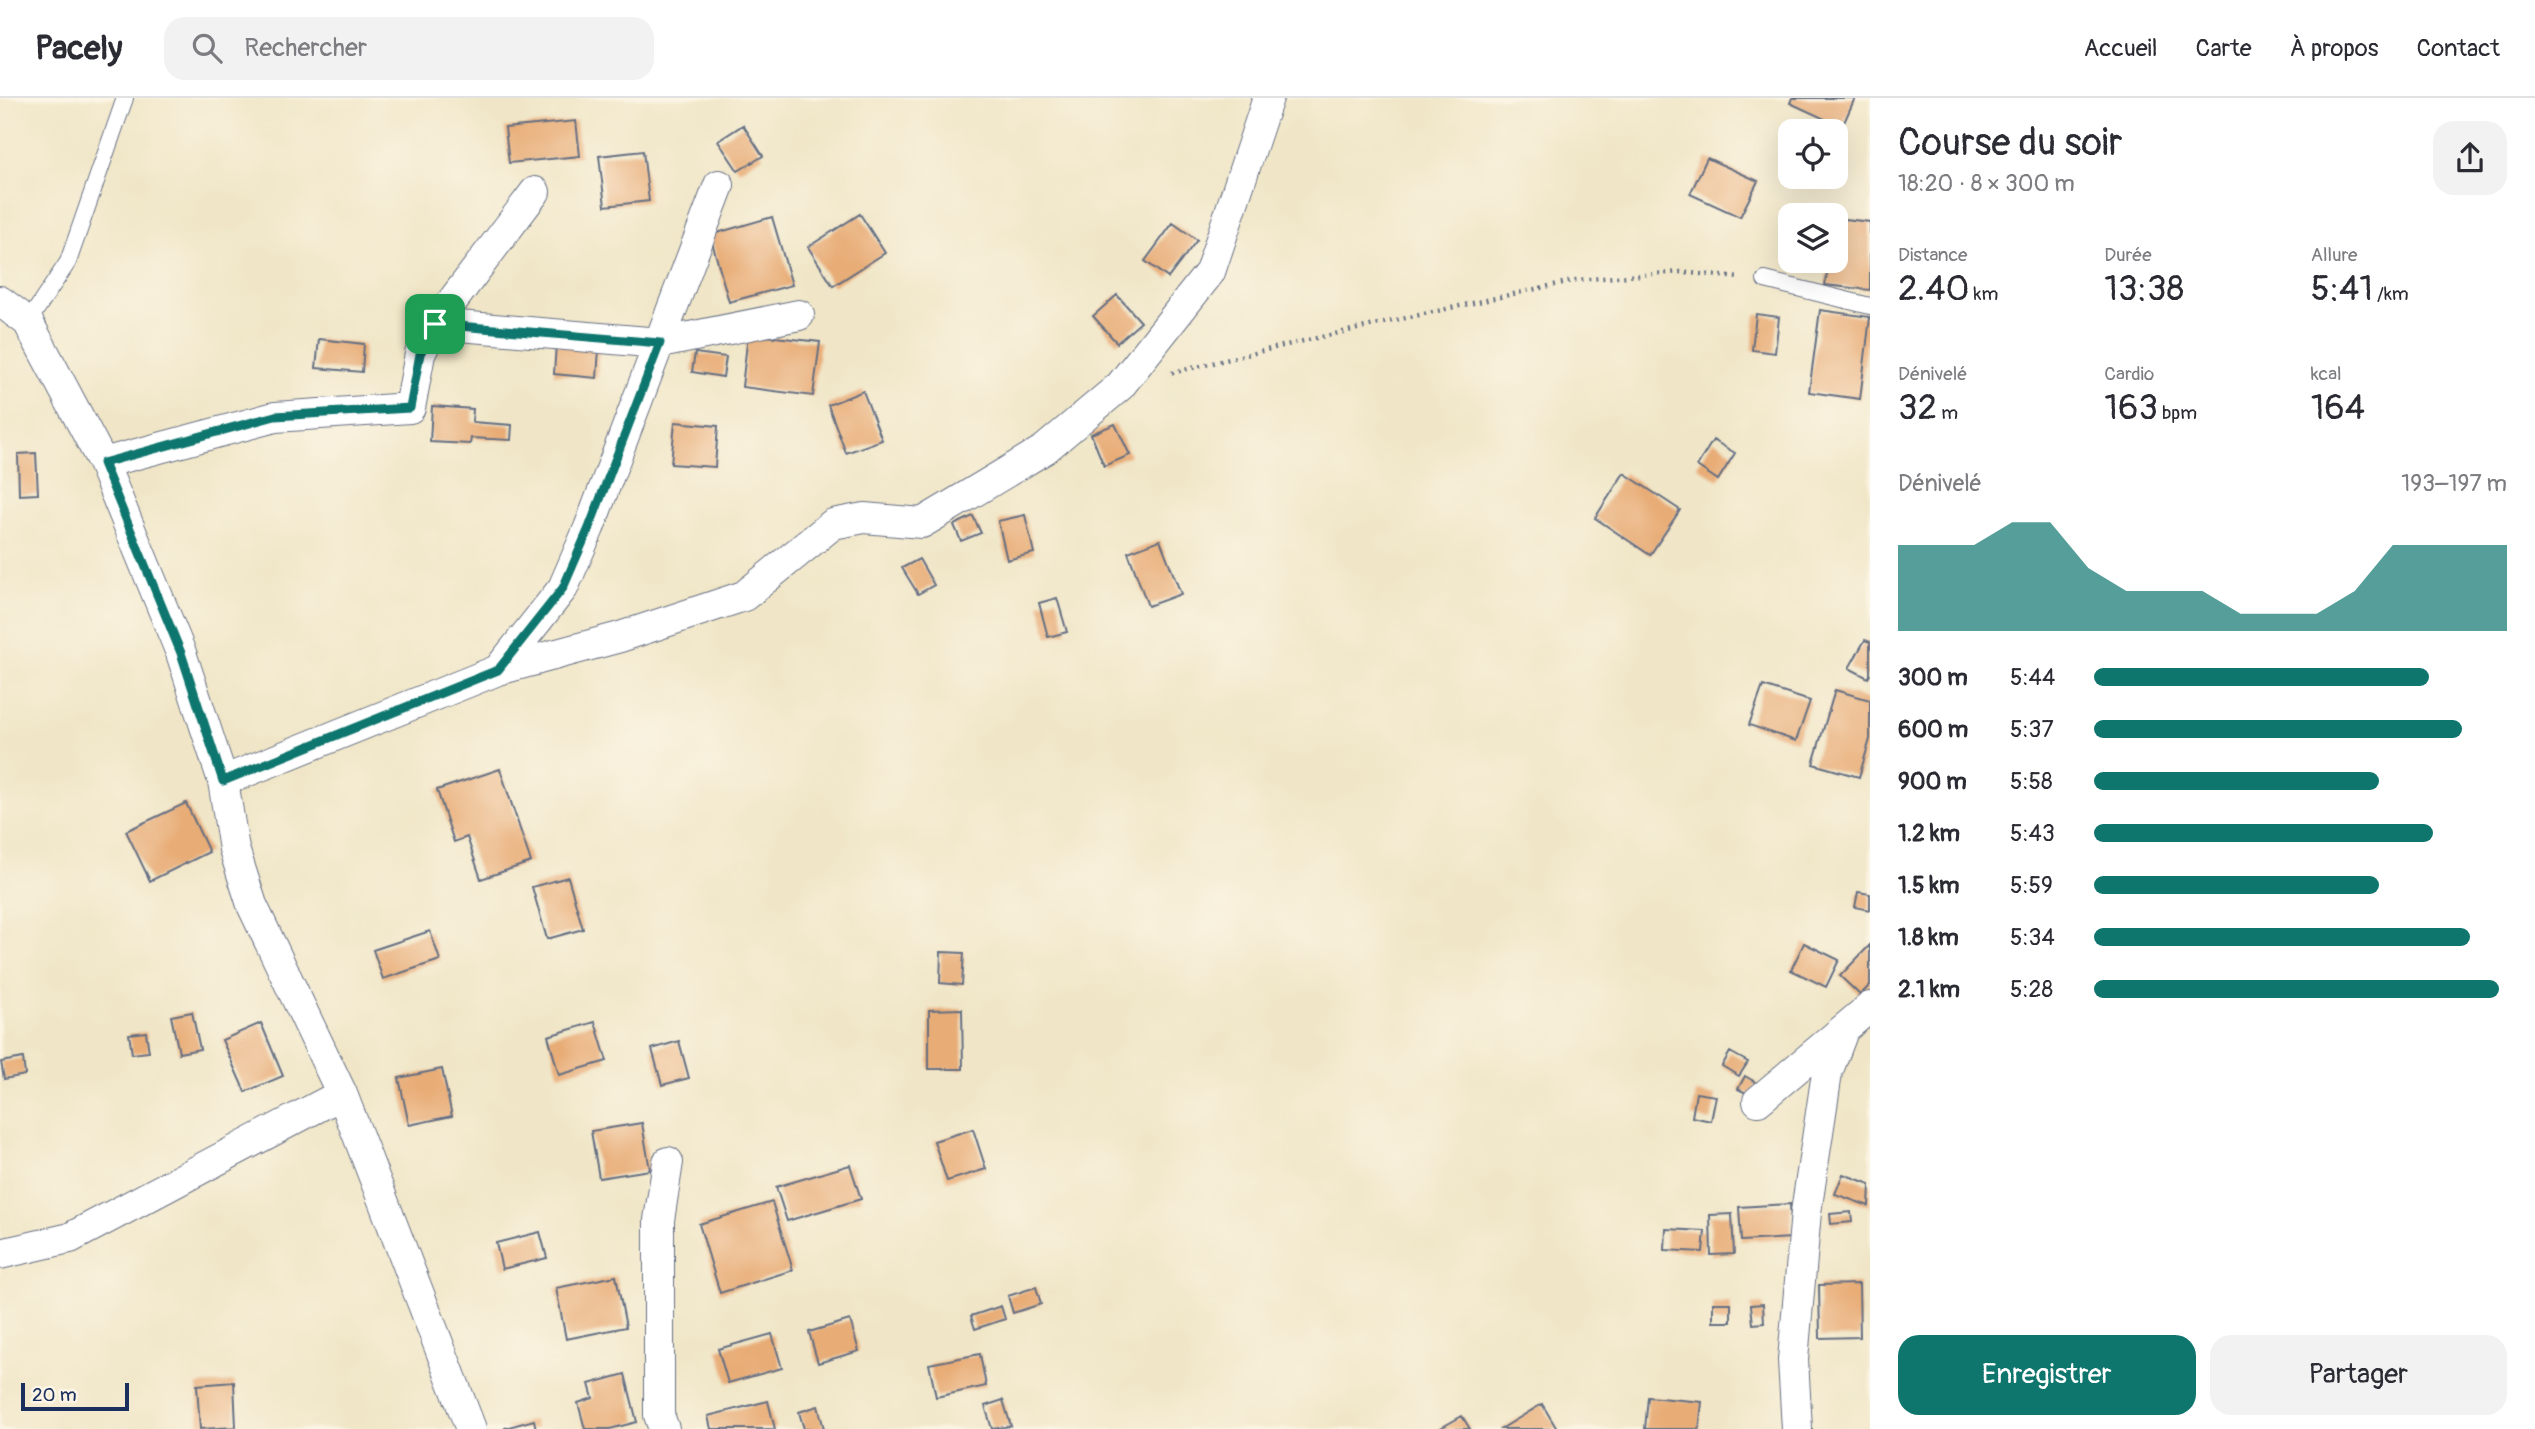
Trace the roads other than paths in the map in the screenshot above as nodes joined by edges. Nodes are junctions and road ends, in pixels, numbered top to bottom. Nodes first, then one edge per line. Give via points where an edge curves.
1 (125, 98) edge
2 (1268, 98) edge
3 (719, 185) dead end
4 (535, 192) dead end
5 (1765, 280) road end
6 (0, 301) edge
7 (1870, 306) edge
8 (799, 315) dead end
9 (28, 322) junction
10 (435, 324) junction
11 (660, 343) junction
12 (103, 463) junction
13 (498, 670) junction
14 (223, 781) junction
15 (1870, 1007) edge
16 (1843, 1031) junction
17 (342, 1094) junction
18 (1758, 1101) dead end
19 (668, 1162) dead end
20 (0, 1254) edge
21 (471, 1429) edge
22 (664, 1429) edge
23 (1797, 1429) edge

1 - 9 lane via 68,262
2 - 13 street via 1210,272 1120,386 1045,449 922,523 864,518 833,524 744,596 620,637
3 - 11 street
4 - 10 street
5 - 7 lane
6 - 9 street
8 - 11 street
9 - 12 street
10 - 11 street
10 - 12 street via 420,354 410,408 275,416
11 - 13 street via 563,588
12 - 14 street via 181,653
13 - 14 street
14 - 17 street via 234,849 252,905
15 - 16 street
16 - 18 street
16 - 23 street via 1827,1073 1806,1212 1793,1360
17 - 20 street via 70,1238
17 - 21 street
19 - 22 street via 659,1220 659,1415

